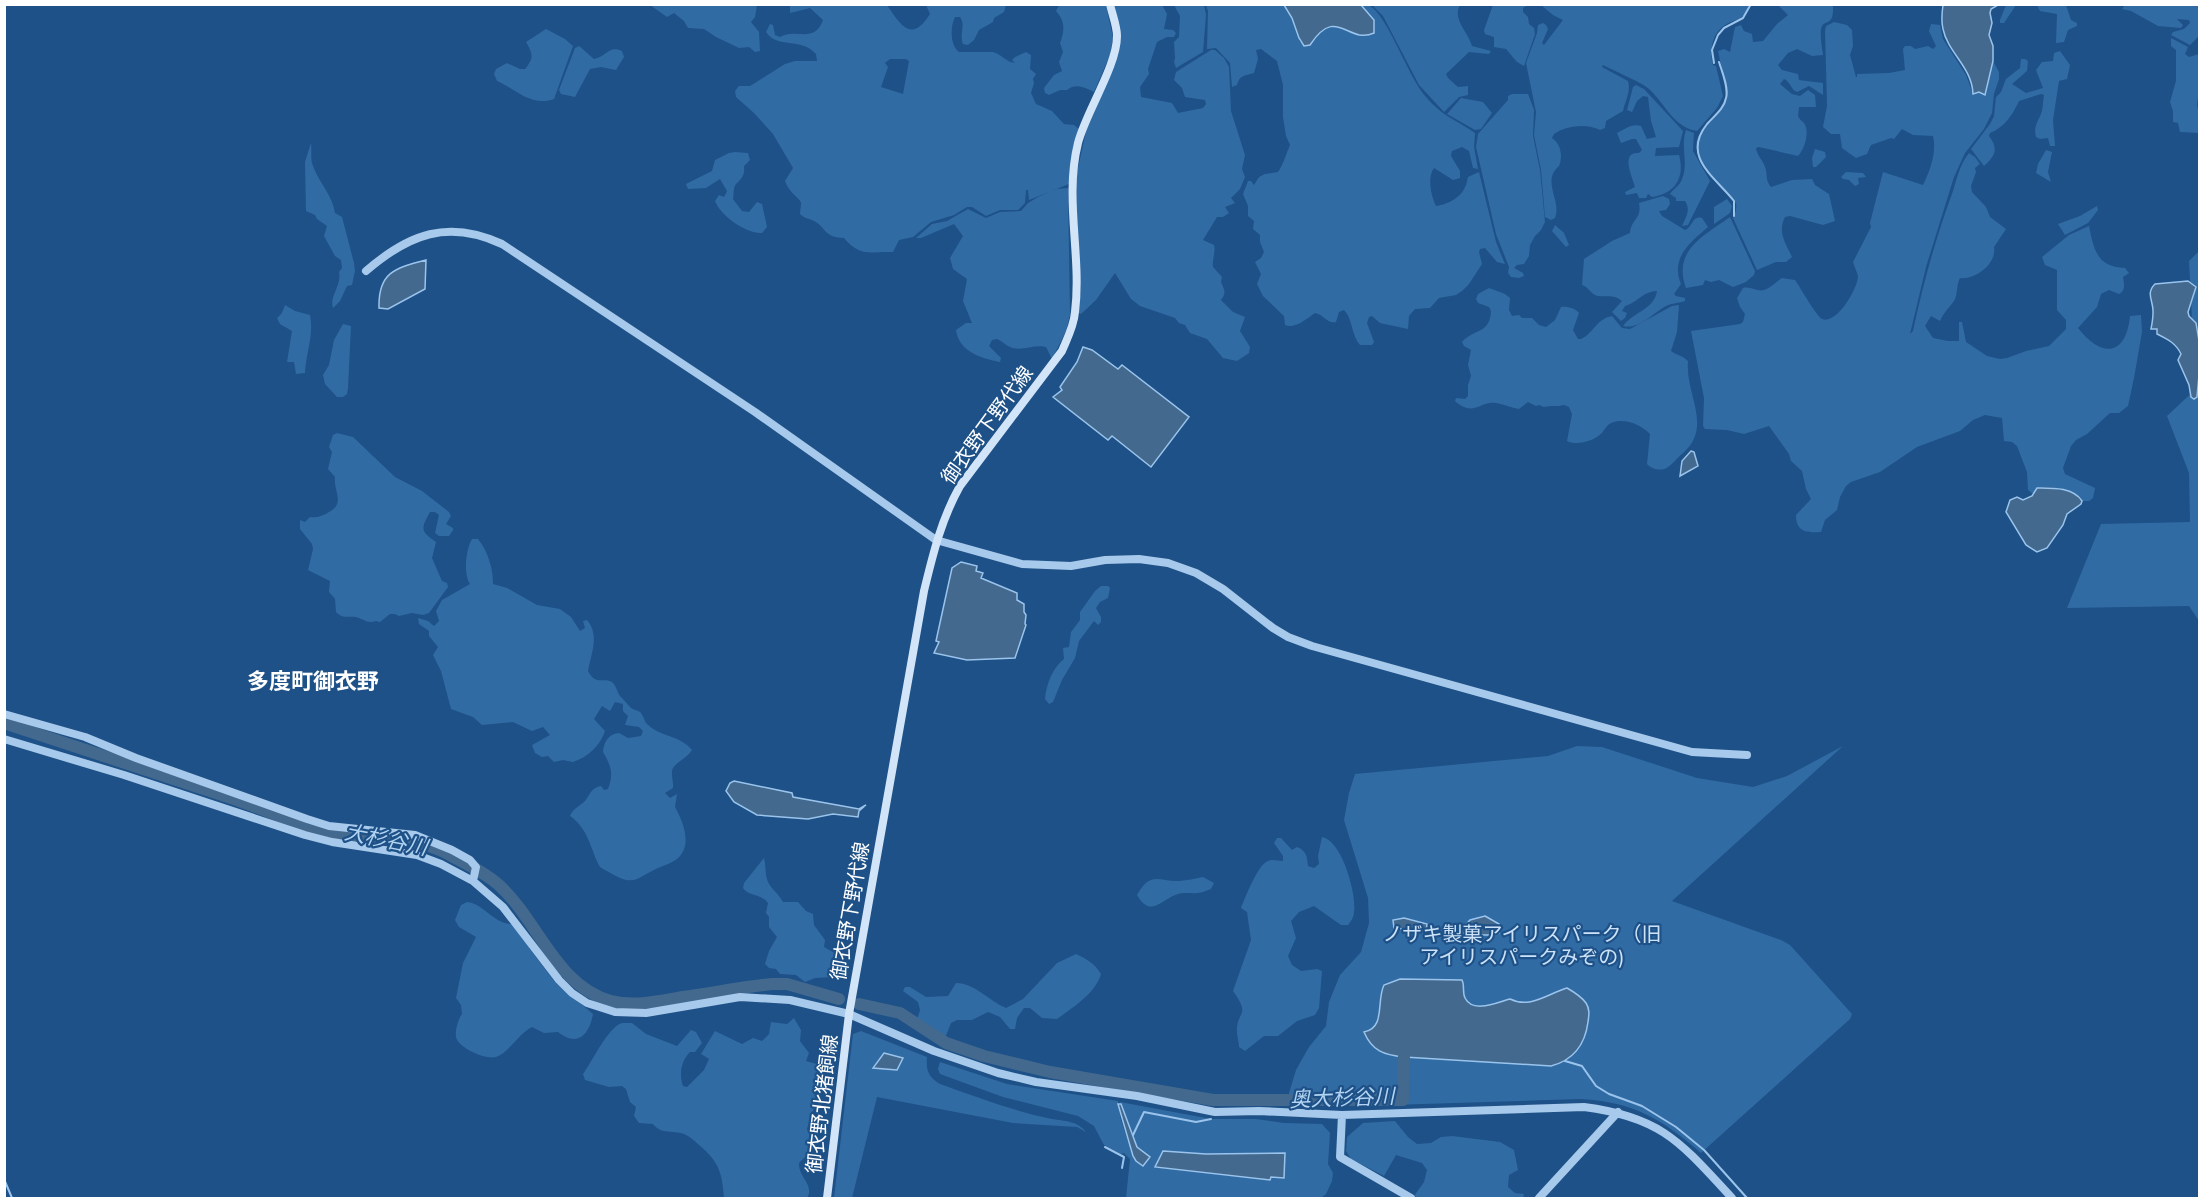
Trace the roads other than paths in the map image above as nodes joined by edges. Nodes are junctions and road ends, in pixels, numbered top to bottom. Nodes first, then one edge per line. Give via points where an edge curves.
1 (1110, 4) edge
2 (366, 271) dead end
3 (936, 540) junction
4 (4, 714) edge
5 (4, 740) edge
6 (1747, 755) dead end
7 (473, 879) junction
8 (849, 1014) junction
9 (1618, 1112) junction
10 (1342, 1115) junction
11 (827, 1198) edge
12 (1411, 1198) edge
13 (1539, 1198) edge
14 (1732, 1198) edge

1 - 3 main road, 御衣野下野代線 via 1117,35 1114,53 1078,142 1074,168 1077,293 1069,335 1062,351 960,486
2 - 3 street via 386,254 425,234 465,232 502,244 755,412
3 - 6 street via 1022,564 1071,566 1139,559 1168,563 1196,573 1273,628 1312,646 1692,752
3 - 8 main road, 御衣野下野代線
4 - 7 street via 85,737 329,826 415,836 470,860 476,867
5 - 7 street via 305,835 417,855
7 - 8 street via 503,907 565,987 603,1010 646,1013 740,997 790,1000
8 - 10 street via 973,1065 1036,1082 1215,1112
8 - 11 main road, 御衣野北猪飼線
9 - 10 street via 1584,1107
9 - 13 street
9 - 14 street via 1648,1123 1672,1138
10 - 12 street via 1340,1157

